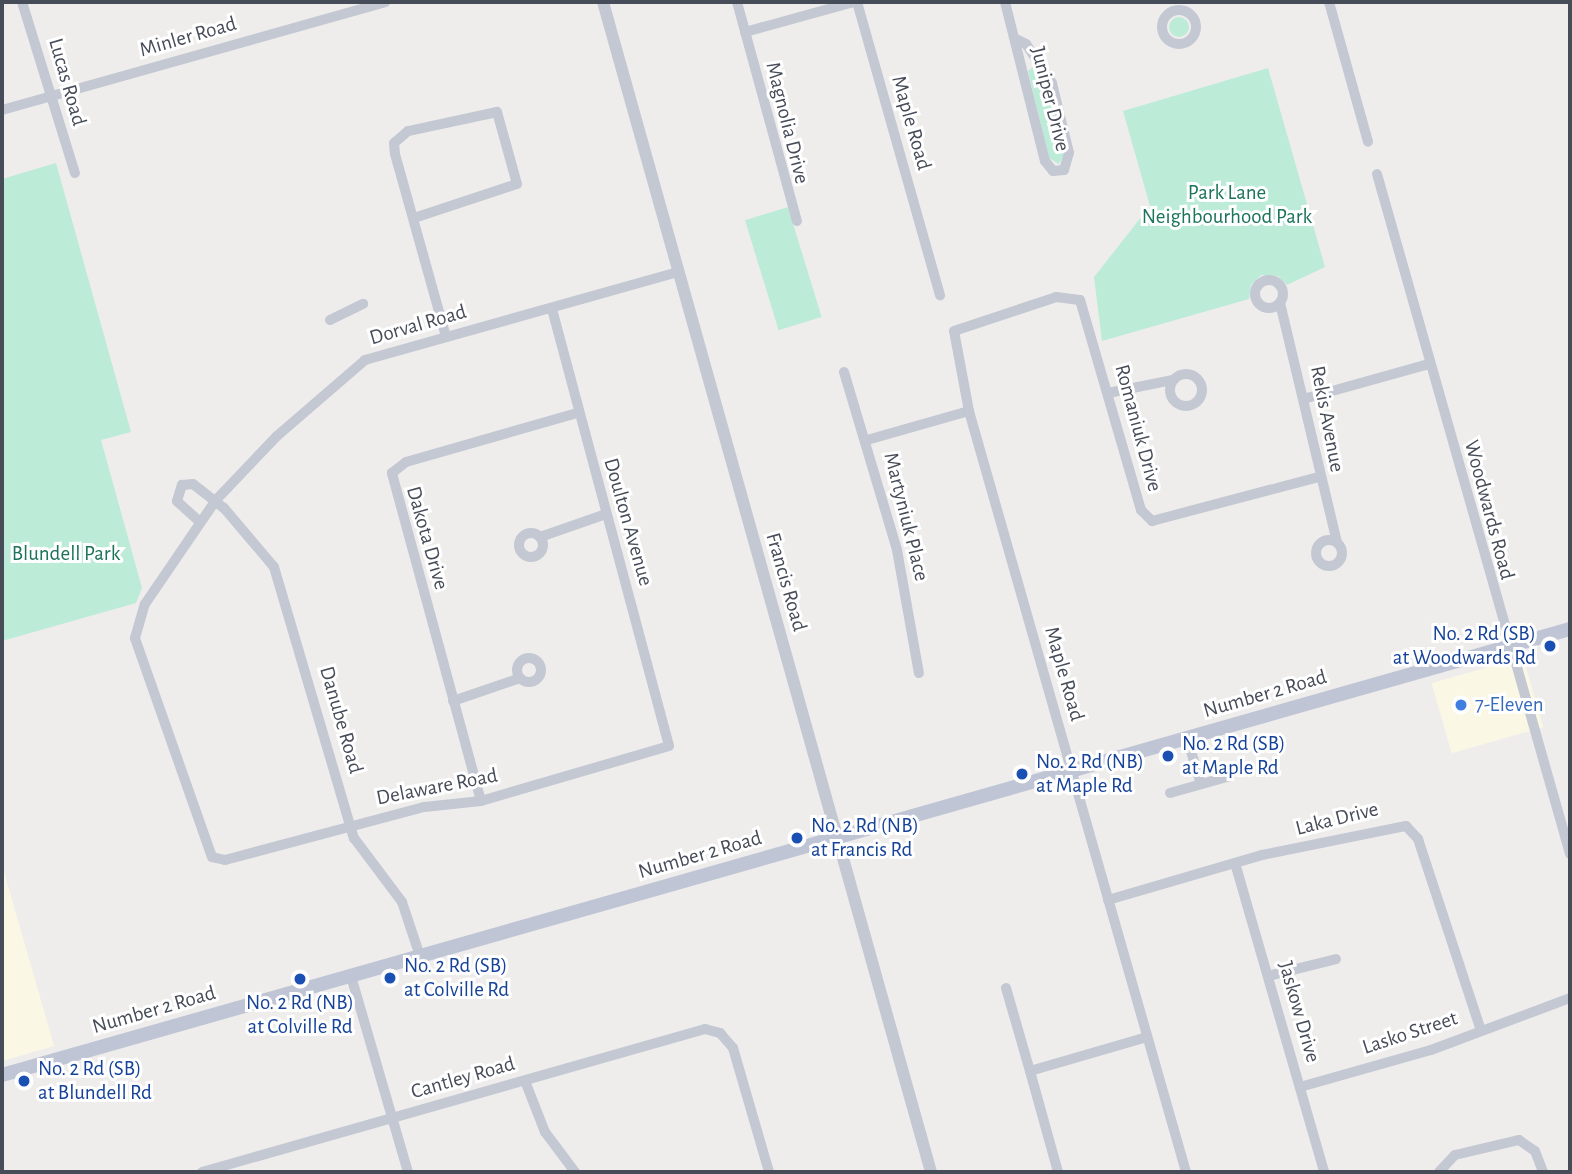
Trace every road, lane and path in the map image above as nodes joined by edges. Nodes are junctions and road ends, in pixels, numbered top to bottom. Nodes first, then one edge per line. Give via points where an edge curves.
1 (22, 2) edge
2 (385, 2) edge
3 (603, 2) edge
4 (737, 2) edge
5 (856, 2) edge
6 (1005, 2) edge
7 (1329, 2) edge
8 (745, 32) junction
9 (1014, 38) junction
10 (51, 96) junction
11 (2, 110) edge
12 (1368, 142) dead end
13 (75, 173) dead end
14 (1377, 174) dead end
15 (414, 219) junction
16 (797, 221) dead end
17 (679, 272) junction
18 (1082, 286) dead end
19 (940, 296) dead end
20 (1076, 298) junction
21 (1280, 303) dead end
22 (363, 304) dead end
23 (552, 309) junction
24 (330, 320) dead end
25 (446, 337) junction
26 (1429, 364) junction
27 (845, 372) dead end
28 (1172, 380) dead end
29 (1108, 393) junction
30 (1307, 398) junction
31 (969, 411) junction
32 (577, 413) junction
33 (867, 440) junction
34 (1318, 477) junction
35 (216, 500) junction
36 (606, 514) junction
37 (200, 522) junction
38 (540, 537) dead end
39 (1337, 542) dead end
40 (1570, 629) edge
41 (1508, 646) junction
42 (919, 673) dead end
43 (520, 678) dead end
44 (453, 701) junction
45 (1187, 738) junction
46 (668, 746) joint
47 (1071, 772) junction
48 (1230, 776) dead end
49 (1201, 784) junction
50 (1170, 793) dead end
51 (481, 801) junction
52 (351, 825) junction
53 (1567, 826) edge
54 (837, 838) junction
55 (1570, 854) edge
56 (212, 858) joint
57 (1235, 863) junction
58 (1108, 900) junction
59 (420, 956) junction
60 (1336, 959) dead end
61 (351, 976) junction
62 (1268, 976) junction
63 (1006, 988) dead end
64 (1570, 998) edge
65 (1480, 1028) junction
66 (1147, 1037) junction
67 (1030, 1071) junction
68 (2, 1075) edge
69 (525, 1081) junction
70 (1300, 1087) junction
71 (392, 1118) junction
72 (202, 1172) edge
73 (408, 1172) edge
74 (575, 1172) edge
75 (769, 1172) edge
76 (931, 1172) edge
77 (1059, 1172) edge
78 (1186, 1172) edge
79 (1324, 1172) edge
80 (1439, 1172) edge
81 (1543, 1172) edge

1 - 10 street, Lucas Road
2 - 10 street, Minler Road
3 - 17 street, Francis Road
4 - 8 street, Magnolia Drive
5 - 8 street
5 - 19 street, Maple Road
6 - 9 street, Juniper Drive
7 - 12 street
8 - 16 street, Magnolia Drive
9 - 9 street, Juniper Drive via 1045,162 1060,171 1070,158 1052,83 1026,44
10 - 11 street, Minler Road
10 - 13 street, Lucas Road
14 - 26 street, Woodwards Road
15 - 15 street via 393,137 499,108 521,186
15 - 25 street
17 - 23 street, Dorval Road
17 - 54 street, Francis Road
18 - 20 street
20 - 29 street, Romaniuk Drive
20 - 31 street, Maple Road via 966,323 954,331 953,347
21 - 30 street, Rekis Avenue
22 - 24 street
23 - 25 street, Dorval Road
23 - 32 street, Doulton Avenue
25 - 35 street, Dorval Road via 352,369
26 - 30 street
26 - 41 street, Woodwards Road
27 - 33 street, Martyniuk Place
28 - 29 street
29 - 34 street, Romaniuk Drive via 1144,521 1163,520
30 - 34 street, Rekis Avenue
31 - 33 street
31 - 47 street, Maple Road
32 - 36 street, Doulton Avenue
32 - 44 street, Dakota Drive via 405,462 392,473
33 - 42 street, Martyniuk Place via 897,550
34 - 39 street, Rekis Avenue
35 - 37 street, Dorval Road
35 - 37 street via 193,484 177,489 177,501
35 - 52 street, Danube Road via 262,549 280,583
36 - 38 street
36 - 46 street, Doulton Avenue
37 - 56 street, Dorval Road via 145,604 135,638
40 - 41 main road, Number 2 Road
41 - 45 main road, Number 2 Road
41 - 53 street, Woodwards Road
43 - 44 street
44 - 51 street, Dakota Drive
45 - 47 main road, Number 2 Road
45 - 49 street
46 - 51 street, Delaware Road
47 - 54 main road, Number 2 Road
47 - 58 street, Maple Road
48 - 49 street
49 - 50 street
51 - 52 street, Delaware Road
52 - 56 street, Delaware Road via 225,860
52 - 59 street, Danube Road via 367,862 402,902
53 - 55 street, Woodwards Road
54 - 59 main road, Number 2 Road
54 - 76 street, Francis Road
57 - 58 street, Laka Drive
57 - 62 street, Jaskow Drive
57 - 65 street, Laka Drive via 1389,825 1413,831
58 - 66 street, Maple Road
59 - 61 main road, Number 2 Road
60 - 62 street
61 - 68 main road, Number 2 Road
61 - 71 street
62 - 70 street, Jaskow Drive
63 - 67 street
64 - 65 street, Lasko Street
65 - 70 street, Lasko Street via 1431,1050
66 - 67 street
66 - 78 street, Maple Road
67 - 77 street
69 - 71 street, Cantley Road
69 - 74 street via 545,1132
69 - 75 street, Cantley Road via 699,1030 715,1030 731,1043
70 - 79 street, Jaskow Drive
71 - 72 street, Cantley Road
71 - 73 street
80 - 81 street via 1455,1155 1520,1140 1535,1151

